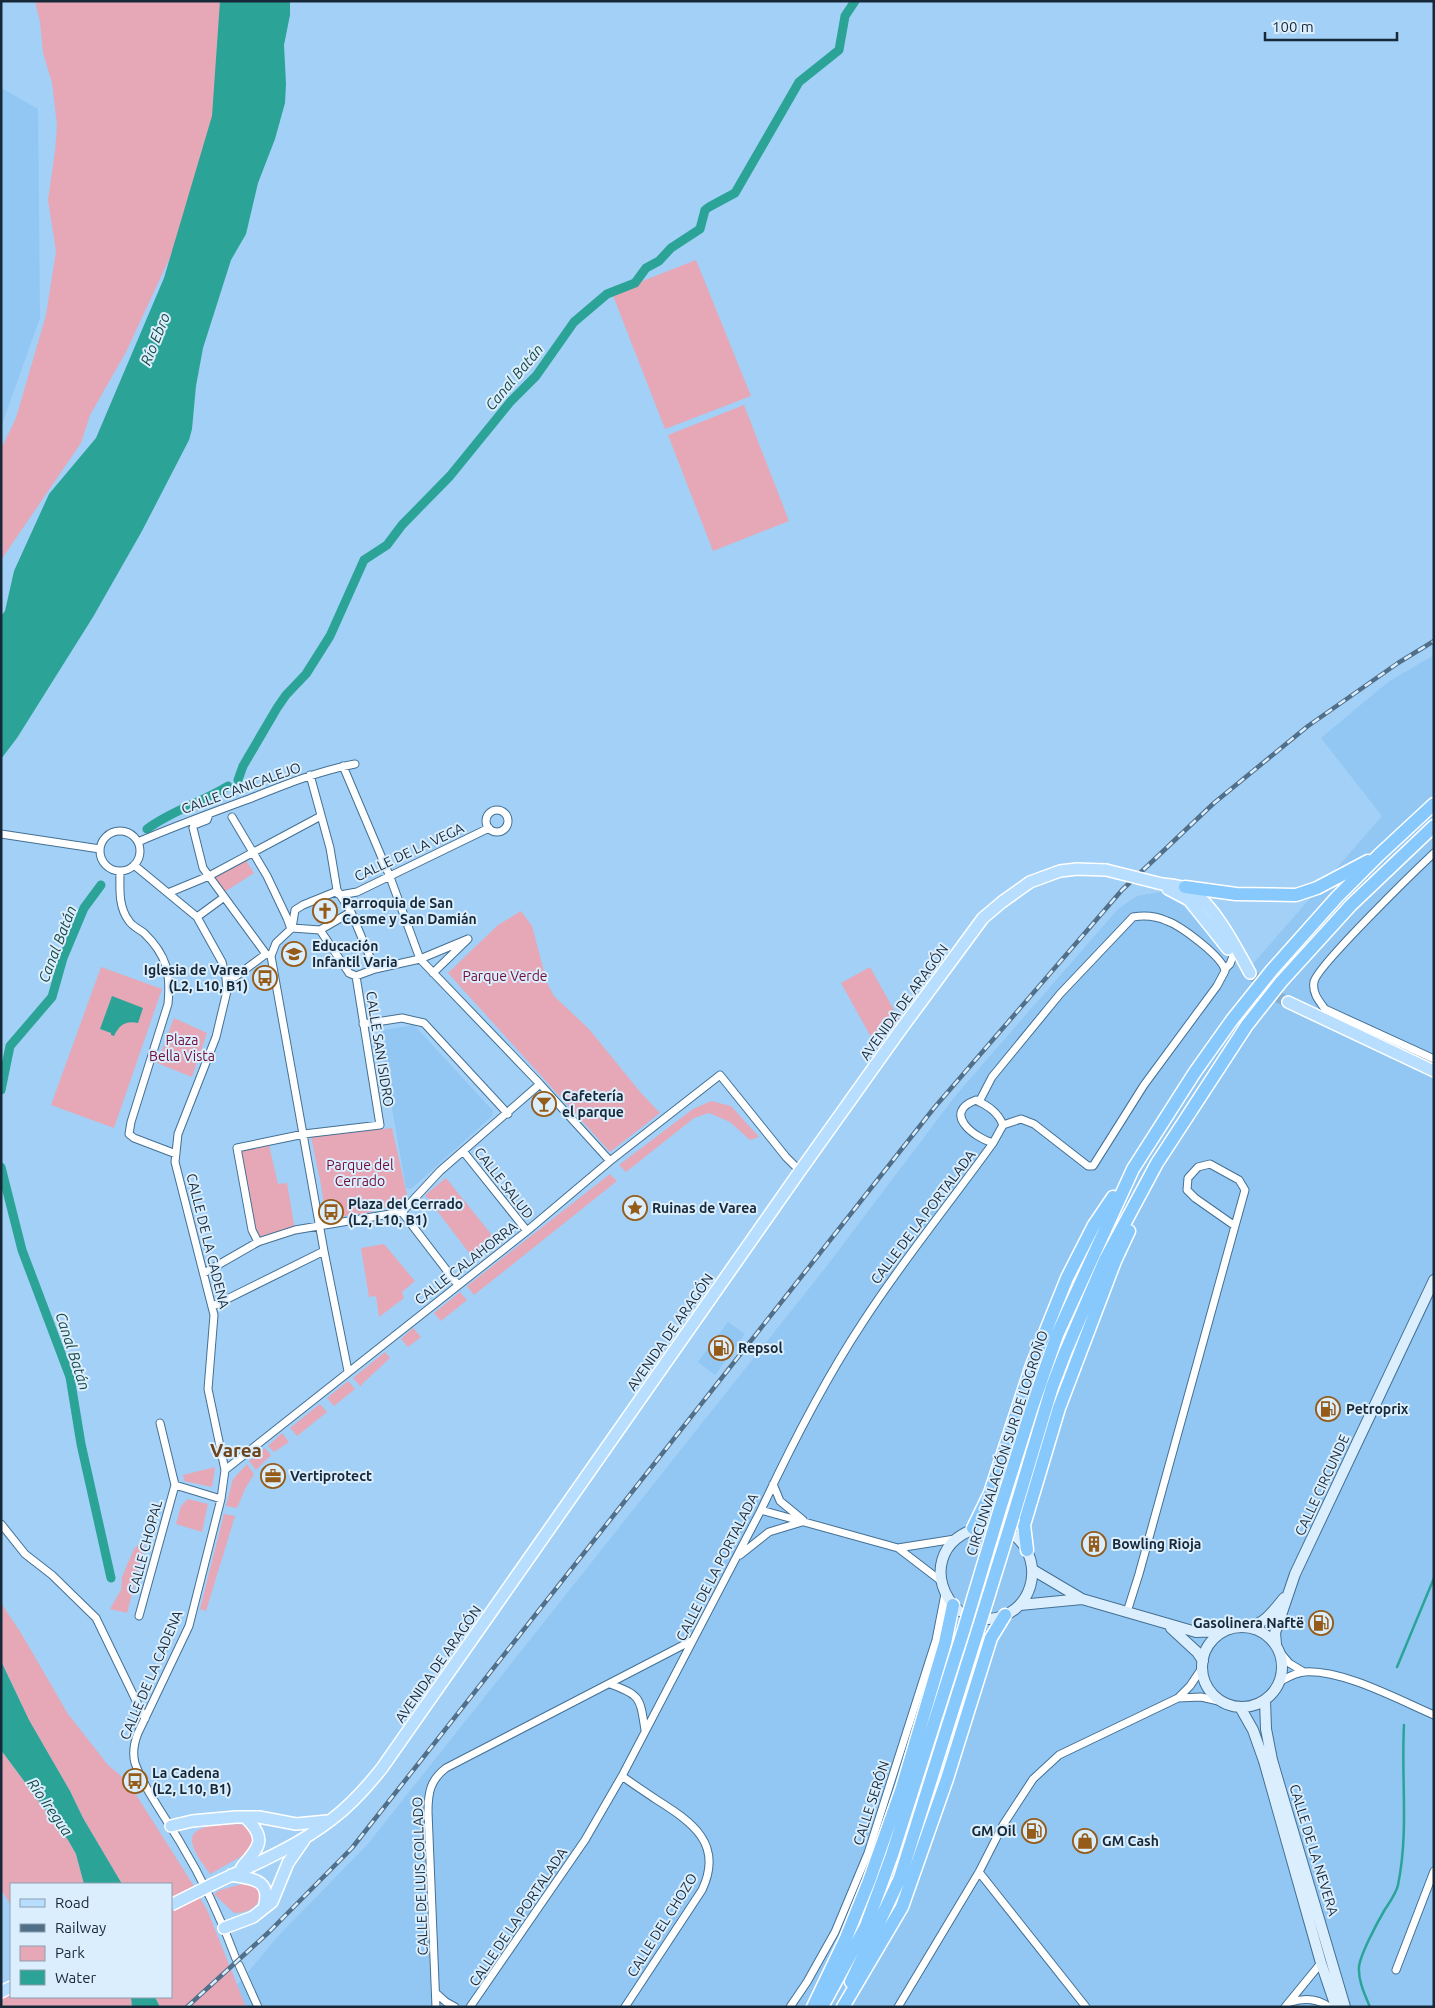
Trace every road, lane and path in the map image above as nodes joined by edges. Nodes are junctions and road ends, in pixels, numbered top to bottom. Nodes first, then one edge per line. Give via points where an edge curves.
1 (355, 764) dead end
2 (343, 766) junction
3 (310, 775) junction
4 (1434, 804) edge
5 (209, 814) junction
6 (321, 816) junction
7 (232, 817) dead end
8 (1434, 826) edge
9 (488, 828) dead end
10 (1, 834) edge
11 (138, 842) junction
12 (100, 849) junction
13 (252, 852) junction
14 (1434, 853) edge
15 (1379, 855) junction
16 (134, 865) junction
17 (120, 871) junction
18 (209, 876) junction
19 (390, 876) junction
20 (1158, 883) junction
21 (1185, 888) junction
22 (168, 893) junction
23 (340, 895) junction
24 (223, 898) junction
25 (351, 912) junction
26 (197, 918) junction
27 (292, 928) junction
28 (320, 930) junction
29 (269, 955) junction
30 (1233, 956) junction
31 (420, 960) junction
32 (1225, 969) junction
33 (375, 970) junction
34 (433, 973) junction
35 (356, 976) junction
36 (226, 978) junction
37 (1288, 1002) tunnel mouth
38 (363, 1024) junction
39 (1434, 1059) edge
40 (1434, 1071) edge
41 (540, 1084) junction
42 (979, 1102) junction
43 (508, 1114) junction
44 (1003, 1125) junction
45 (1178, 1132) junction
46 (304, 1134) junction
47 (993, 1143) junction
48 (462, 1151) junction
49 (176, 1154) junction
50 (610, 1161) junction
51 (1133, 1169) junction
52 (800, 1171) junction
53 (402, 1212) junction
54 (320, 1224) junction
55 (1235, 1226) junction
56 (526, 1232) junction
57 (258, 1242) junction
58 (324, 1251) junction
59 (204, 1273) junction
60 (1434, 1280) edge
61 (458, 1285) junction
62 (213, 1306) junction
63 (348, 1371) junction
64 (160, 1423) dead end
65 (225, 1470) junction
66 (773, 1484) junction
67 (175, 1485) junction
68 (221, 1499) junction
69 (761, 1510) junction
70 (805, 1522) junction
71 (1, 1524) edge
72 (979, 1528) joint
73 (1015, 1536) dead end
74 (954, 1539) junction
75 (898, 1548) junction
76 (1027, 1550) junction
77 (736, 1558) junction
78 (1033, 1570) junction
79 (941, 1581) junction
80 (1288, 1593) junction
81 (945, 1594) junction
82 (1082, 1599) junction
83 (1020, 1605) junction
84 (956, 1608) joint
85 (1127, 1612) junction
86 (1006, 1615) junction
87 (139, 1616) dead end
88 (989, 1619) dead end
89 (1167, 1624) junction
90 (1248, 1627) junction
91 (1225, 1630) junction
92 (693, 1640) junction
93 (1277, 1647) junction
94 (1203, 1665) junction
95 (1304, 1672) junction
96 (1279, 1682) junction
97 (610, 1684) junction
98 (1178, 1698) junction
99 (1264, 1700) junction
100 (1223, 1702) junction
101 (1240, 1707) junction
102 (1434, 1715) edge
103 (144, 1720) junction
104 (645, 1730) junction
105 (622, 1776) junction
106 (245, 1817) junction
107 (331, 1820) junction
108 (171, 1826) junction
109 (306, 1837) junction
110 (1434, 1871) edge
111 (978, 1872) junction
112 (234, 1874) junction
113 (172, 1904) edge
114 (264, 1908) junction
115 (224, 1928) junction
116 (1321, 1963) junction
117 (1396, 1970) dead end
118 (436, 1993) junction
119 (477, 1999) junction
120 (1288, 2004) edge
121 (258, 2007) edge
122 (436, 2007) edge
123 (455, 2007) edge
124 (462, 2007) edge
125 (470, 2007) edge
126 (625, 2007) edge
127 (790, 2007) edge
128 (813, 2007) edge
129 (822, 2007) edge
130 (839, 2007) edge
131 (844, 2007) edge
132 (898, 2007) edge
133 (1086, 2007) edge
134 (1329, 2007) edge
135 (1336, 2007) edge
136 (1345, 2007) edge

1 - 2 street, CALLE CANICALEJO
2 - 3 street, CALLE CANICALEJO
2 - 19 street
3 - 5 street, CALLE CANICALEJO
3 - 6 street
4 - 15 highway, CIRCUNVALACIÓN SUR DE LOGROÑO
5 - 11 street, CALLE CANICALEJO
5 - 18 street via 207,820 193,828 203,868
6 - 13 street
6 - 23 street
7 - 13 street
8 - 45 highway, CIRCUNVALACIÓN SUR DE LOGROÑO via 1351,905 1281,982 1247,1025
9 - 19 street, CALLE DE LA VEGA
10 - 12 street
11 - 12 street via 129,834 117,832 106,838
11 - 16 street via 140,854
12 - 17 street via 103,862
13 - 18 street
13 - 27 street
14 - 39 street via 1321,969 1314,980 1314,989 1317,1000 1326,1008
15 - 21 highway via 1317,888 1296,895 1236,894
15 - 51 highway, CIRCUNVALACIÓN SUR DE LOGROÑO via 1283,957 1232,1020
16 - 17 street
16 - 22 street, CALLE DE LA CADENA
17 - 49 street via 120,900 128,920 157,948 169,972 170,988 129,1134
18 - 22 street
18 - 24 street
19 - 23 street, CALLE DE LA VEGA via 357,892
19 - 31 street
20 - 21 main road, AVENIDA DE ARAGÓN
20 - 30 main road, AVENIDA DE ARAGÓN via 1189,900
20 - 52 main road, AVENIDA DE ARAGÓN, bridge via 1106,870 1060,871 1030,882 1002,902 983,918
21 - 30 main road, AVENIDA DE ARAGÓN via 1200,897 1216,916 1250,973
22 - 26 street, CALLE DE LA CADENA
23 - 25 street
23 - 27 street, CALLE DE LA VEGA via 335,892 295,910
24 - 26 street
24 - 29 street
25 - 28 street
25 - 33 street
26 - 36 street, CALLE DE LA CADENA via 222,962
27 - 28 street
27 - 29 street
28 - 35 street, CALLE SAN ISIDRO via 349,973
29 - 36 street via 235,977
29 - 46 street
30 - 32 street
31 - 33 street
31 - 34 street
31 - 34 street via 468,940
32 - 42 street via 1194,938 1168,921 1146,914 1133,917 1060,994 992,1077
32 - 44 street via 1217,986 1144,1085 1093,1166 1088,1166 1034,1124 1021,1119
33 - 35 street
34 - 41 street
35 - 38 street, CALLE SAN ISIDRO
36 - 49 street, CALLE DE LA CADENA via 227,991 216,1037 178,1134
37 - 40 main road
38 - 43 street via 402,1018 424,1023
38 - 46 street, CALLE SAN ISIDRO via 380,1125
41 - 43 street
41 - 50 street
42 - 44 street via 994,1111
42 - 47 street, CALLE DE LA PORTALADA via 970,1102 963,1108 962,1122 980,1139
43 - 48 street
44 - 47 street, CALLE DE LA PORTALADA
45 - 76 highway via 1115,1261 1059,1408 1024,1525
45 - 130 highway, CIRCUNVALACIÓN SUR DE LOGROÑO, bridge via 1126,1219 1052,1387 900,1878
46 - 54 street
46 - 57 street via 237,1148 252,1230
47 - 66 street, CALLE DE LA PORTALADA via 862,1323
48 - 53 street
48 - 56 street, CALLE SALUD
49 - 59 street, CALLE DE LA CADENA via 175,1162
50 - 52 street, CALLE CALAHORRA via 720,1075
50 - 56 street, CALLE CALAHORRA
51 - 72 highway via 1094,1224 1067,1278 1032,1365
51 - 129 highway, CIRCUNVALACIÓN SUR DE LOGROÑO, bridge via 1057,1335 892,1855 866,1926
52 - 107 main road, AVENIDA DE ARAGÓN via 401,1743 362,1791
53 - 54 street
53 - 61 street
54 - 57 street
54 - 58 street
55 - 55 street via 1245,1190 1239,1180 1210,1164 1198,1168 1188,1178 1187,1190
55 - 85 street
56 - 61 street, CALLE CALAHORRA
57 - 59 street
58 - 62 street
58 - 63 street
59 - 62 street, CALLE DE LA CADENA
60 - 80 main road, CALLE CIRCUNDE
61 - 63 street, CALLE CALAHORRA
62 - 65 street, CALLE DE LA CADENA via 208,1389
63 - 65 street, CALLE CALAHORRA
64 - 67 street, CALLE CHOPAL
65 - 68 street, CALLE DE LA CADENA
66 - 69 street, CALLE DE LA PORTALADA
66 - 70 street via 780,1501
67 - 68 street, CALLE CHOPAL
67 - 87 street, CALLE CHOPAL
68 - 103 street, CALLE DE LA CADENA via 188,1626
69 - 70 street
69 - 77 street, CALLE DE LA PORTALADA
70 - 75 street
70 - 77 street via 769,1532
71 - 103 street via 25,1554 96,1618
72 - 74 main road
73 - 76 main road
74 - 75 street
74 - 79 main road via 945,1552
75 - 79 street
76 - 78 main road
77 - 92 street, CALLE DE LA PORTALADA
78 - 82 main road
78 - 83 main road via 1028,1594
79 - 81 main road
80 - 90 main road, CALLE CIRCUNDE via 1268,1617 1256,1626
80 - 93 main road, CALLE CIRCUNDE via 1275,1633
81 - 84 main road
81 - 127 street, CALLE SERÓN via 936,1640 868,1853 835,1932
82 - 83 main road
82 - 85 main road
83 - 86 main road
84 - 128 highway via 902,1788 869,1881
85 - 89 main road
86 - 88 main road
86 - 131 highway via 991,1638 947,1779 902,1907
89 - 91 main road via 1196,1632
89 - 94 main road via 1197,1652
90 - 91 main road
90 - 93 main road via 1268,1636
91 - 94 main road via 1208,1646
92 - 97 street, CALLE DE LUIS COLLADO
92 - 104 street, CALLE DE LA PORTALADA
93 - 95 street via 1289,1663
93 - 96 main road via 1282,1661
94 - 98 street
94 - 100 main road via 1207,1686
95 - 96 street
95 - 102 street via 1345,1678
96 - 99 main road
97 - 104 street via 630,1691 638,1698
97 - 118 street, CALLE DE LUIS COLLADO via 446,1768 430,1786 428,1812
98 - 100 street via 1201,1697
98 - 111 street via 1080,1744 1046,1766 1022,1795
99 - 101 main road via 1253,1706
99 - 136 main road, CALLE DE LA NEVERA via 1272,1760
100 - 101 main road
101 - 116 main road, CALLE DE LA NEVERA via 1253,1730 1264,1761
103 - 108 street, CALLE DE LA CADENA via 133,1748 135,1762
104 - 105 street, CALLE DE LA PORTALADA
105 - 119 street, CALLE DE LA PORTALADA via 585,1840
105 - 126 street, CALLE DEL CHOZO via 694,1826 706,1844 710,1860 702,1890
106 - 107 main road via 296,1824
106 - 108 main road
106 - 112 main road via 258,1832 259,1843
107 - 109 main road, AVENIDA DE ARAGÓN
108 - 115 street, CALLE DE LA CADENA via 203,1882
109 - 112 main road, AVENIDA DE ARAGÓN
109 - 114 main road via 288,1863 274,1899
110 - 117 street
111 - 132 street
111 - 133 street
112 - 113 main road, AVENIDA DE ARAGÓN, bridge
112 - 114 main road via 261,1883 266,1896
114 - 115 main road via 248,1919
115 - 121 street, CALLE DE LA CADENA
116 - 120 street
116 - 135 main road, CALLE DE LA NEVERA
118 - 122 street, CALLE DE LUIS COLLADO
118 - 123 street
119 - 124 street
119 - 125 street, CALLE DE LA PORTALADA
120 - 134 street via 1309,1999

